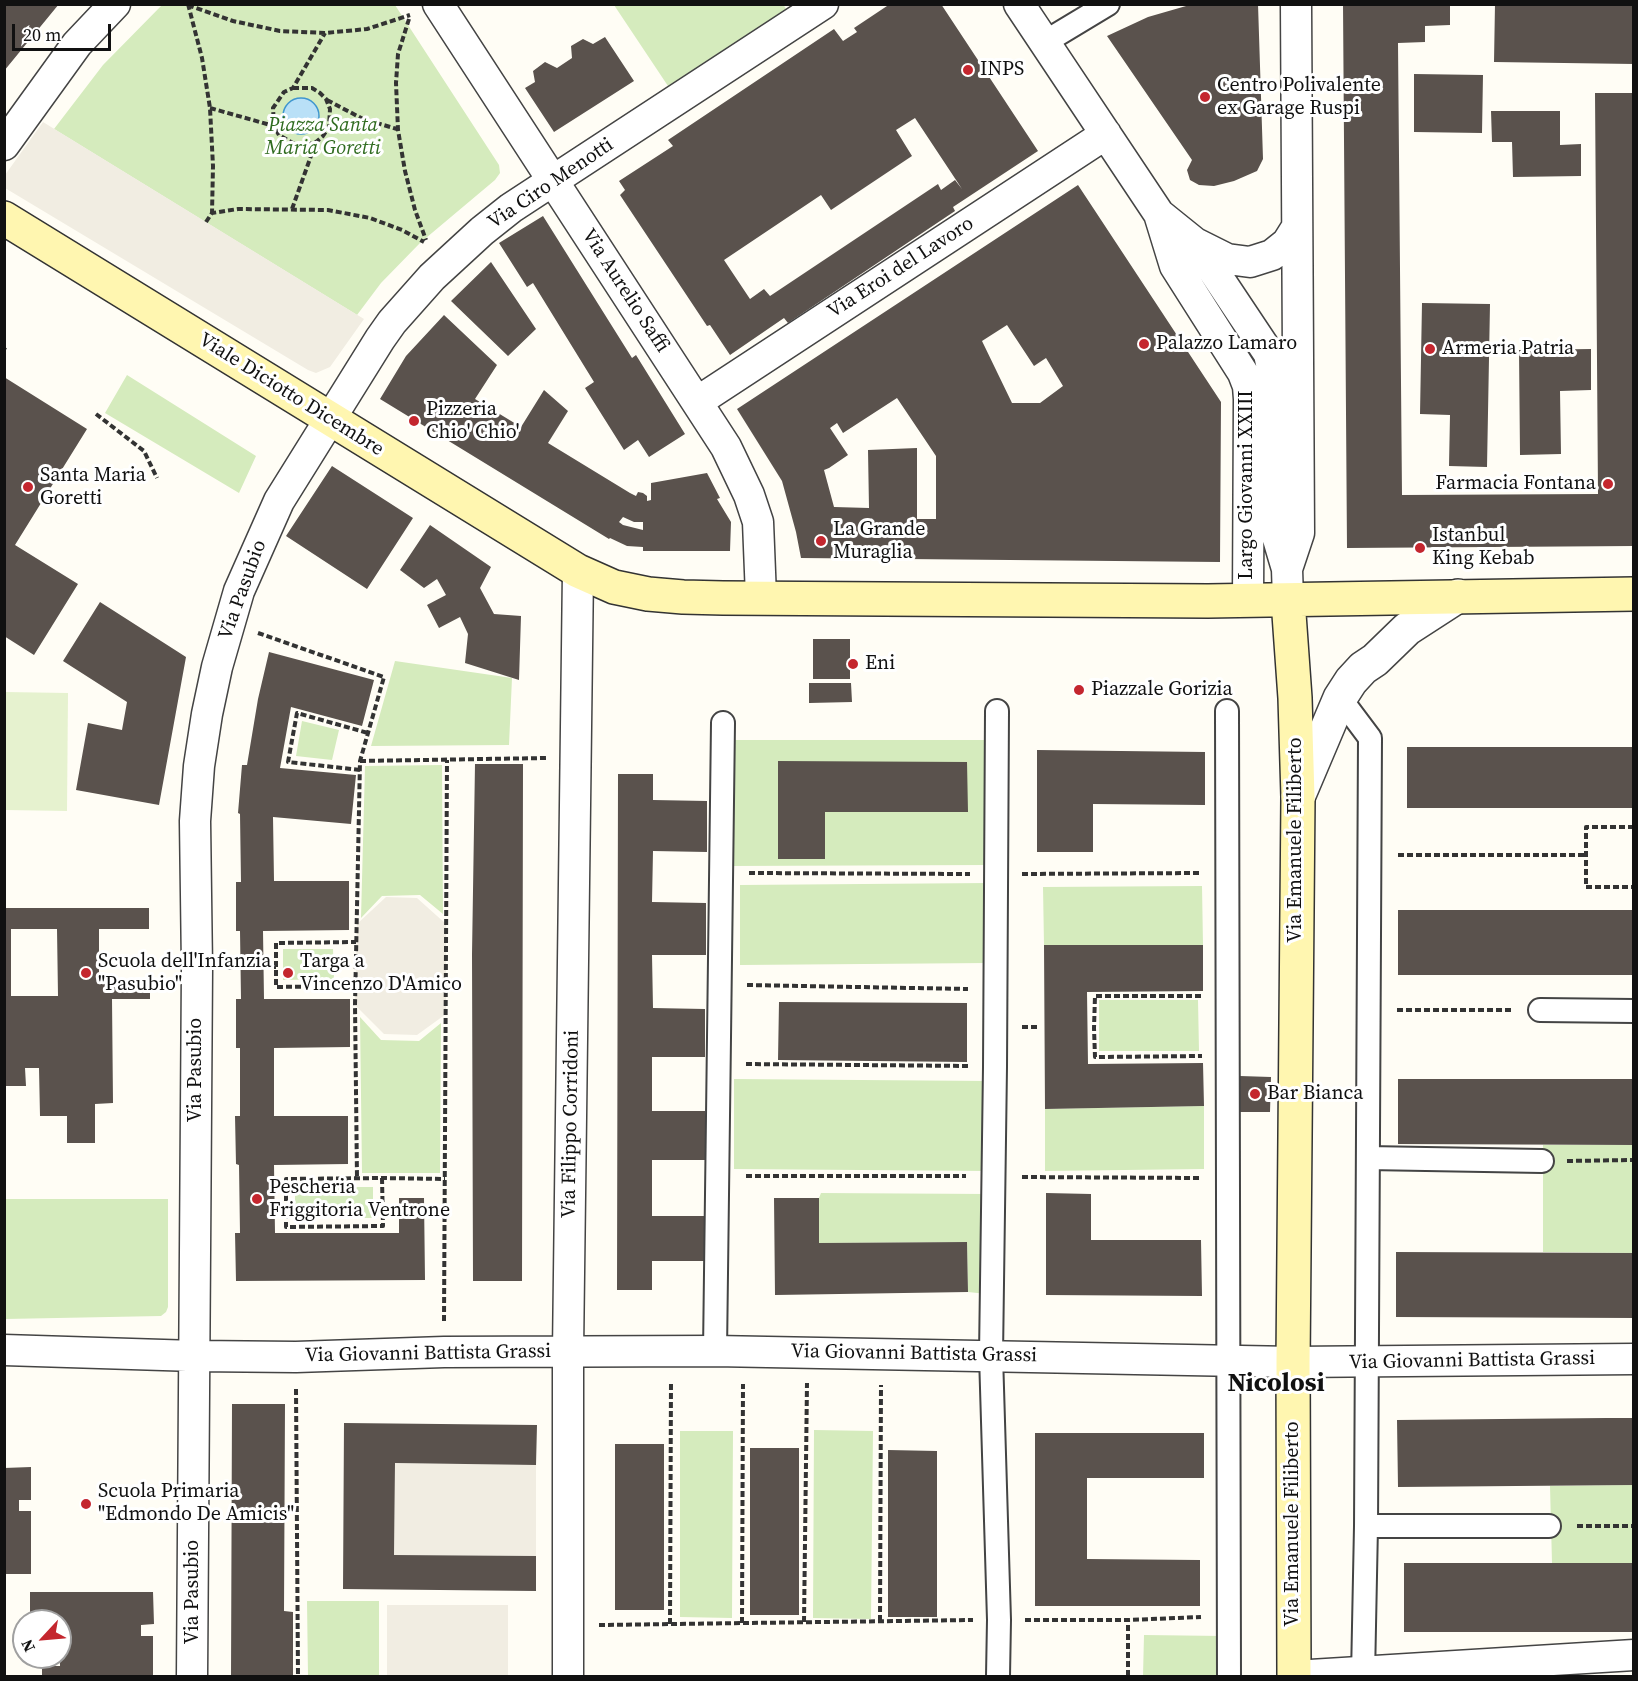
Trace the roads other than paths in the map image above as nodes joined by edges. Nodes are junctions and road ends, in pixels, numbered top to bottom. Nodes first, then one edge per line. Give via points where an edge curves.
1 (115, 4) edge
2 (438, 4) edge
3 (823, 4) edge
4 (1019, 4) edge
5 (1108, 4) edge
6 (1296, 4) edge
7 (1045, 42) junction
8 (1106, 134) junction
9 (4, 145) edge
10 (552, 181) junction
11 (1158, 214) junction
12 (4, 218) edge
13 (1297, 227) junction
14 (1195, 243) junction
15 (697, 402) junction
16 (330, 419) junction
17 (578, 571) junction
18 (1288, 584) junction
19 (1634, 594) edge
20 (1458, 596) junction
21 (761, 597) junction
22 (1248, 600) junction
23 (1340, 698) junction
24 (997, 711) dead end
25 (1227, 711) dead end
26 (723, 723) dead end
27 (1298, 797) junction
28 (1540, 1010) road end
29 (1634, 1011) edge
30 (1368, 1158) junction
31 (1542, 1161) road end
32 (4, 1350) edge
33 (568, 1351) junction
34 (729, 1351) junction
35 (991, 1355) junction
36 (195, 1356) junction
37 (1634, 1359) edge
38 (1229, 1361) junction
39 (1293, 1362) junction
40 (1366, 1362) junction
41 (1366, 1526) junction
42 (1549, 1526) road end
43 (1634, 1655) edge
44 (1363, 1674) edge
45 (1294, 1676) edge
46 (192, 1677) edge
47 (568, 1677) edge
48 (998, 1677) edge
49 (1229, 1677) edge

1 - 9 street via 77,44
2 - 10 street, Via Aurelio Saffi
3 - 10 street, Via Ciro Menotti
4 - 7 street, Largo Giovanni XXIII
5 - 7 street
6 - 13 street, Via Emanuele Filiberto
7 - 8 street, Largo Giovanni XXIII
8 - 11 street, Largo Giovanni XXIII
8 - 15 street, Via Eroi del Lavoro
10 - 15 street, Via Aurelio Saffi
10 - 16 street, Via Ciro Menotti via 482,231 432,277 393,322
11 - 14 street, Largo Giovanni XXIII
11 - 22 street, Largo Giovanni XXIII via 1175,266 1248,386
12 - 16 main road, Viale Diciotto Dicembre
13 - 14 street, Largo Giovanni XXIII via 1287,243 1272,255 1250,262 1227,259
13 - 18 street, Via Emanuele Filiberto via 1299,533
14 - 18 street, Largo Giovanni XXIII via 1269,354 1276,532
15 - 21 street, Via Aurelio Saffi via 726,447 758,522
16 - 17 main road, Viale Diciotto Dicembre
16 - 36 street, Via Pasubio via 279,501 243,582 228,623 199,766 195,821
17 - 21 main road via 615,587 648,594
17 - 33 street, Via Filippo Corridoni
18 - 20 main road
18 - 22 main road
18 - 27 main road, Via Emanuele Filiberto
19 - 20 main road
20 - 23 street via 1407,628 1363,668
21 - 22 main road
23 - 27 street
23 - 30 street via 1370,738
24 - 35 street
25 - 38 street
26 - 34 street via 718,1176
27 - 39 main road, Via Emanuele Filiberto
28 - 29 street
30 - 31 street
30 - 40 street
32 - 36 street, Via Giovanni Battista Grassi
33 - 34 street, Via Giovanni Battista Grassi
33 - 36 street, Via Giovanni Battista Grassi
33 - 47 street, Via Filippo Corridoni
34 - 35 street, Via Giovanni Battista Grassi
35 - 38 street, Via Giovanni Battista Grassi
35 - 48 street
36 - 46 street, Via Pasubio
37 - 40 street, Via Giovanni Battista Grassi
38 - 39 street, Via Giovanni Battista Grassi
38 - 49 street
39 - 40 street, Via Giovanni Battista Grassi
39 - 45 main road, Via Emanuele Filiberto
40 - 41 street
41 - 42 street
41 - 44 street
43 - 44 street
44 - 45 street

